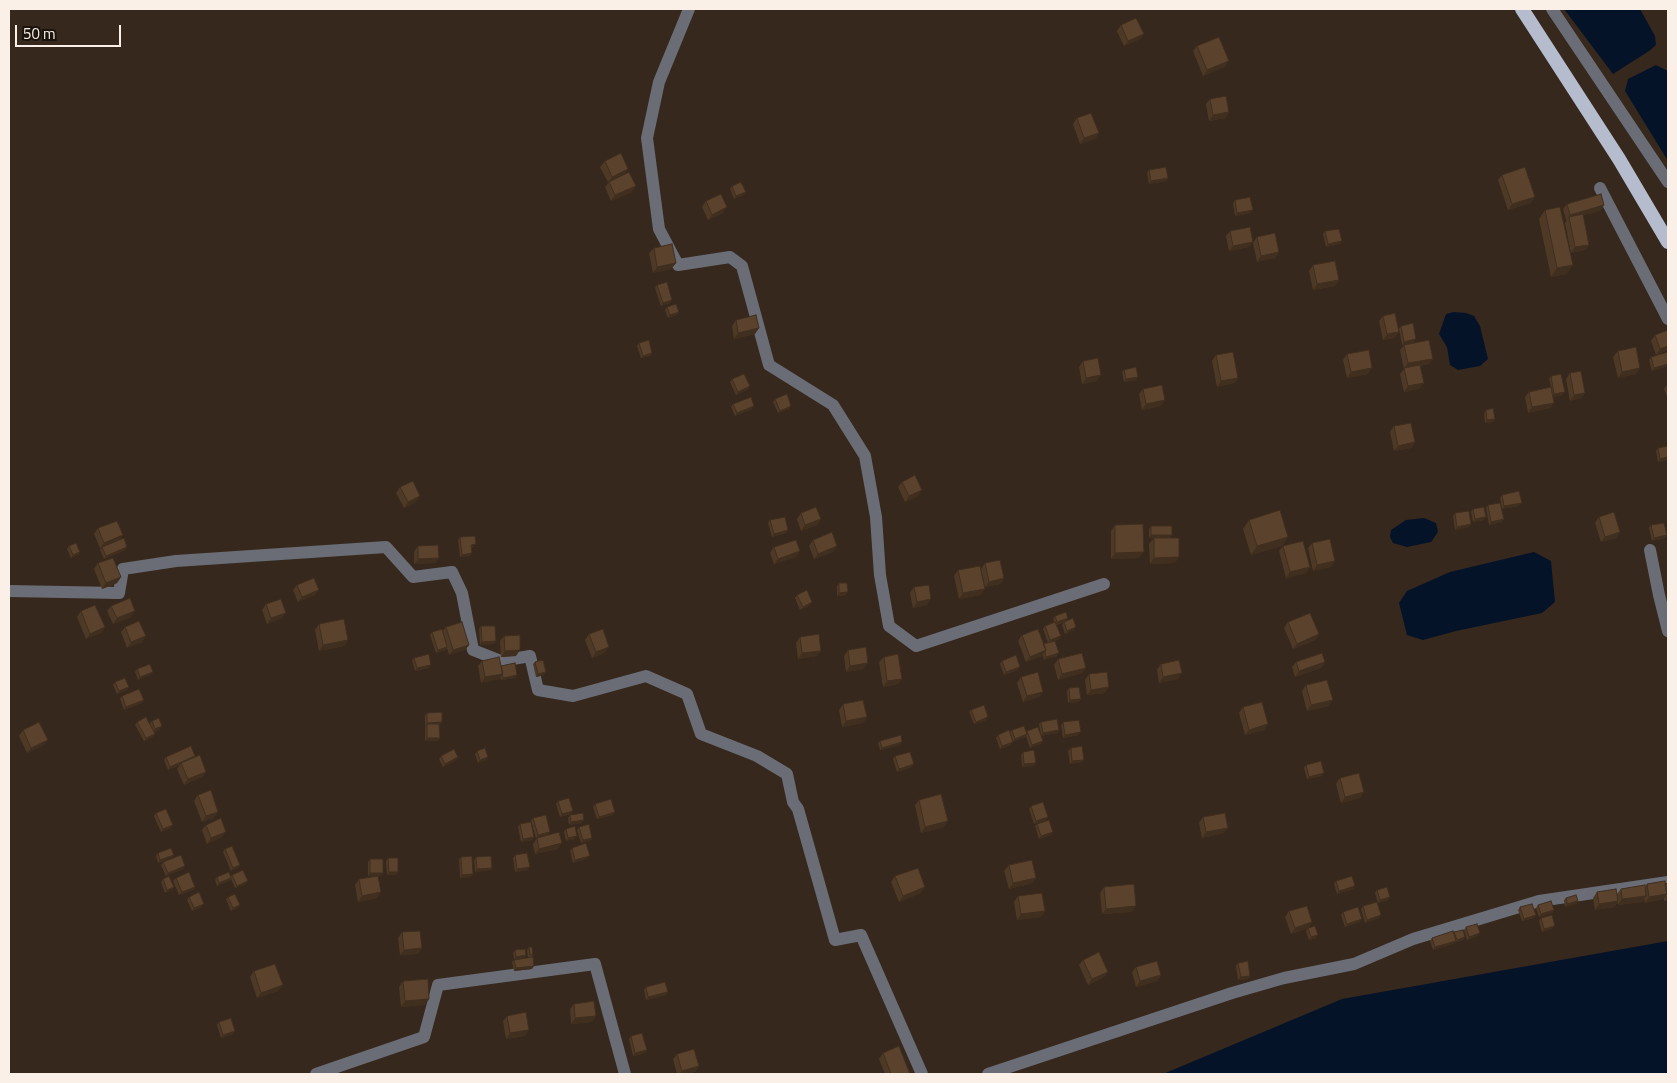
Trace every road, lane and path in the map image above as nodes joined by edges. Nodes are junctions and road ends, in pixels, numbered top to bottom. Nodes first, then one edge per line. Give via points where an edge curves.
1 (689, 9) edge
2 (1522, 9) edge
3 (1552, 9) edge
4 (1668, 182) edge
5 (1600, 188) dead end
6 (1668, 242) edge
7 (1668, 320) edge
8 (1650, 550) dead end
9 (1104, 584) dead end
10 (9, 591) edge
11 (1668, 631) edge
12 (1668, 882) edge
13 (316, 1074) edge
14 (625, 1074) edge
15 (922, 1074) edge
16 (988, 1074) edge

1 - 9 street via 659,82 647,138 659,229 678,265 730,257 742,266 769,364 834,405 865,456 889,626 916,646
2 - 6 highway via 1619,158
3 - 4 street
5 - 7 street
8 - 11 street
10 - 15 street via 119,594 122,569 176,561 386,547 413,577 452,572 462,593 473,650 501,661 530,656 538,690 573,696 646,676 687,694 701,734 757,756 787,774 835,940 861,935
12 - 16 street via 1539,901 1413,940 1354,964 1284,978 1232,993
13 - 14 street via 424,1037 438,985 595,964

